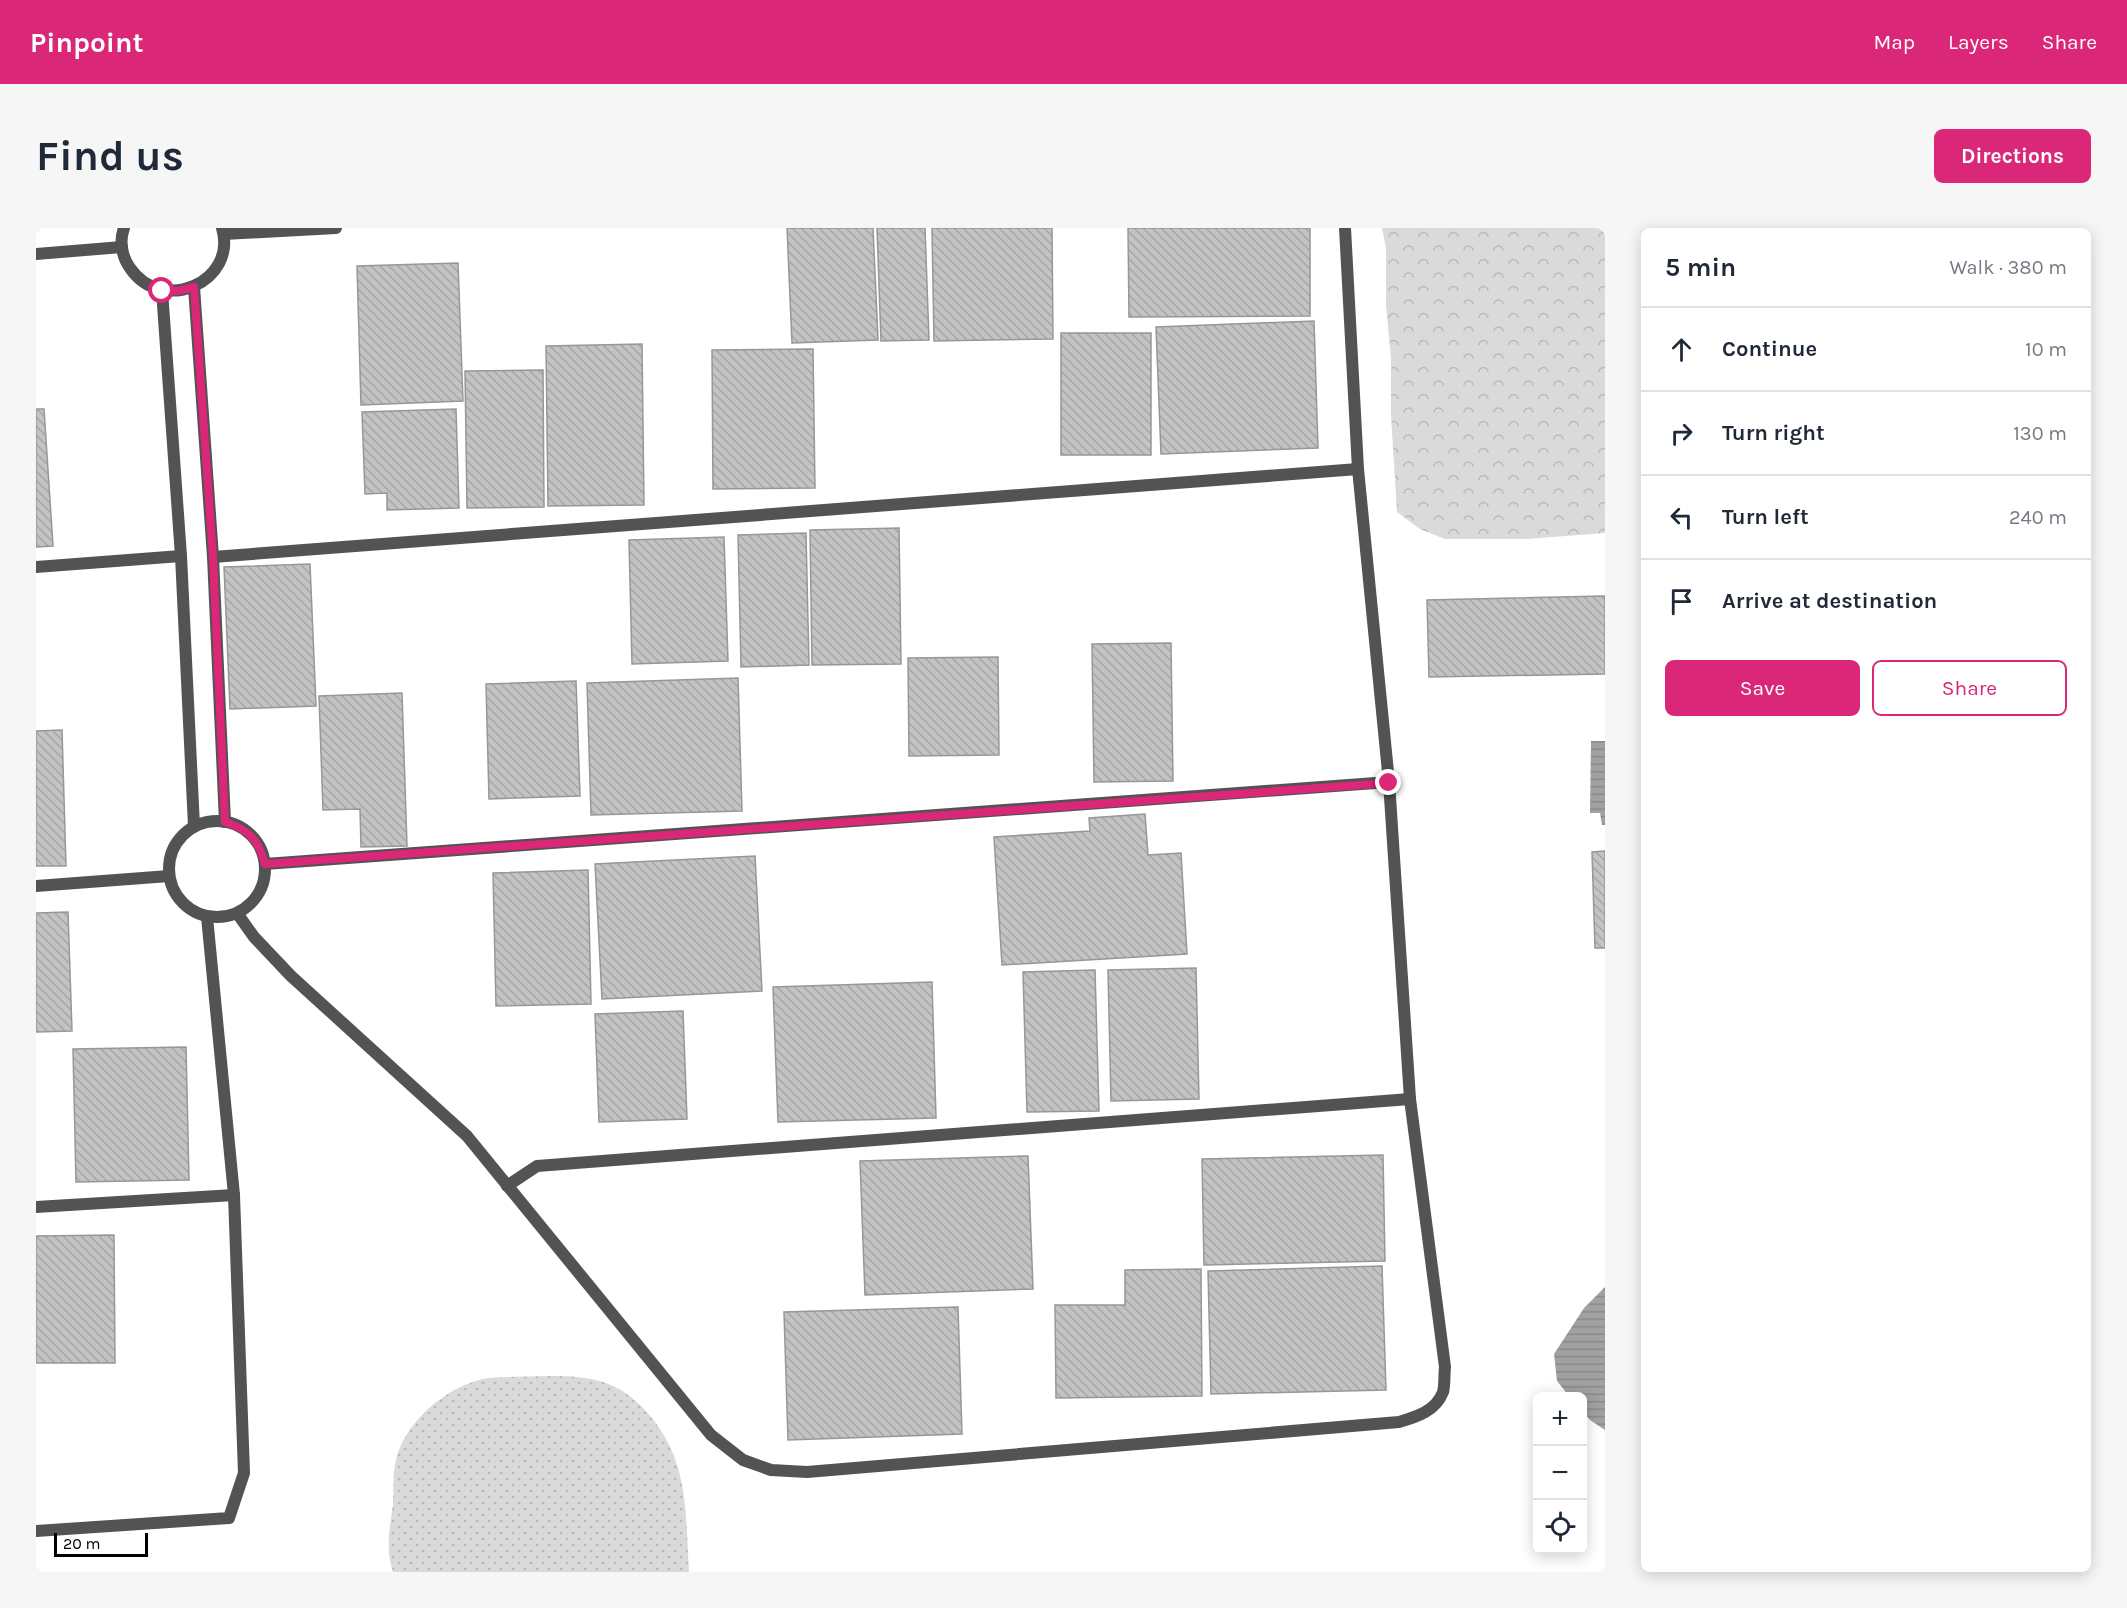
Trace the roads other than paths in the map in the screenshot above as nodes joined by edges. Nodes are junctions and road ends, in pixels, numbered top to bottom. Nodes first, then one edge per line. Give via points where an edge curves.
1 (124, 228) edge
2 (336, 228) edge
3 (1345, 228) edge
4 (223, 231) edge
5 (122, 248) junction
6 (36, 254) edge
7 (194, 287) junction
8 (162, 291) junction
9 (1358, 470) junction
10 (181, 556) junction
11 (213, 557) junction
12 (36, 567) edge
13 (1389, 783) junction
14 (225, 822) junction
15 (194, 826) junction
16 (265, 864) junction
17 (169, 876) junction
18 (36, 886) edge
19 (237, 913) junction
20 (207, 917) junction
21 (1410, 1099) junction
22 (507, 1186) junction
23 (234, 1194) junction
24 (36, 1207) edge
25 (36, 1531) edge

1 - 5 street
2 - 4 street
3 - 9 street
4 - 7 street via 218,266
5 - 6 street
5 - 8 street via 135,275
7 - 8 street
7 - 11 street
8 - 10 street
9 - 11 street
9 - 13 street
10 - 12 street
10 - 15 street
11 - 14 street
13 - 16 street
13 - 21 street
14 - 15 street
14 - 16 street via 252,836
15 - 17 street via 173,847
16 - 19 street via 259,894
17 - 18 street
17 - 20 street via 172,890 181,902
19 - 20 street
19 - 22 street via 291,976 467,1136
20 - 23 street
21 - 22 street via 537,1166
21 - 22 street via 1445,1367 1443,1392 1433,1408 1399,1422 807,1472 771,1470 743,1460 711,1435
23 - 24 street
23 - 25 street via 244,1473 229,1518

